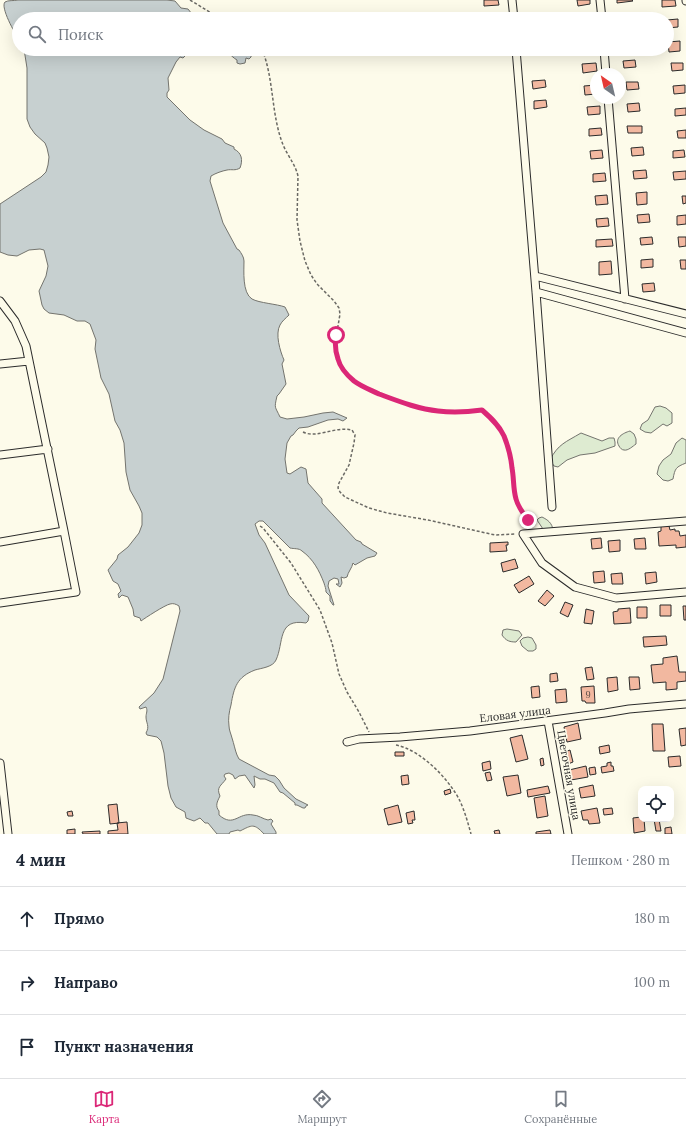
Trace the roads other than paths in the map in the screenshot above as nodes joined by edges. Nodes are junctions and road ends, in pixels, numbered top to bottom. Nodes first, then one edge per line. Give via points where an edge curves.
1 (512, 0) edge
2 (600, 0) edge
3 (513, 12) edge
4 (601, 12) edge
5 (517, 56) edge
6 (605, 56) edge
7 (606, 68) edge
8 (609, 104) edge
9 (535, 276) junction
10 (536, 292) junction
11 (625, 299) junction
12 (0, 301) edge
13 (686, 314) edge
14 (686, 333) edge
15 (29, 361) junction
16 (0, 364) edge
17 (48, 449) junction
18 (0, 455) edge
19 (552, 507) dead end
20 (686, 521) edge
21 (64, 531) junction
22 (0, 542) edge
23 (686, 592) edge
24 (0, 602) edge
25 (686, 704) edge
26 (548, 721) junction
27 (347, 742) dead end
28 (0, 763) edge
29 (8, 834) edge
30 (568, 834) edge

1 - 3 street
2 - 4 street
5 - 9 street
6 - 7 street
8 - 11 street
9 - 10 street
9 - 11 street
10 - 14 street
10 - 19 street
11 - 13 street
12 - 15 street via 15,321 26,346
15 - 16 street
15 - 17 street
17 - 18 street
17 - 21 street
20 - 23 street via 523,534 542,563 575,587 616,598
21 - 22 street
21 - 24 street via 76,592
25 - 26 street, Еловая улица via 628,709
26 - 27 street, Еловая улица
26 - 30 street, Цветочная улица
28 - 29 street

